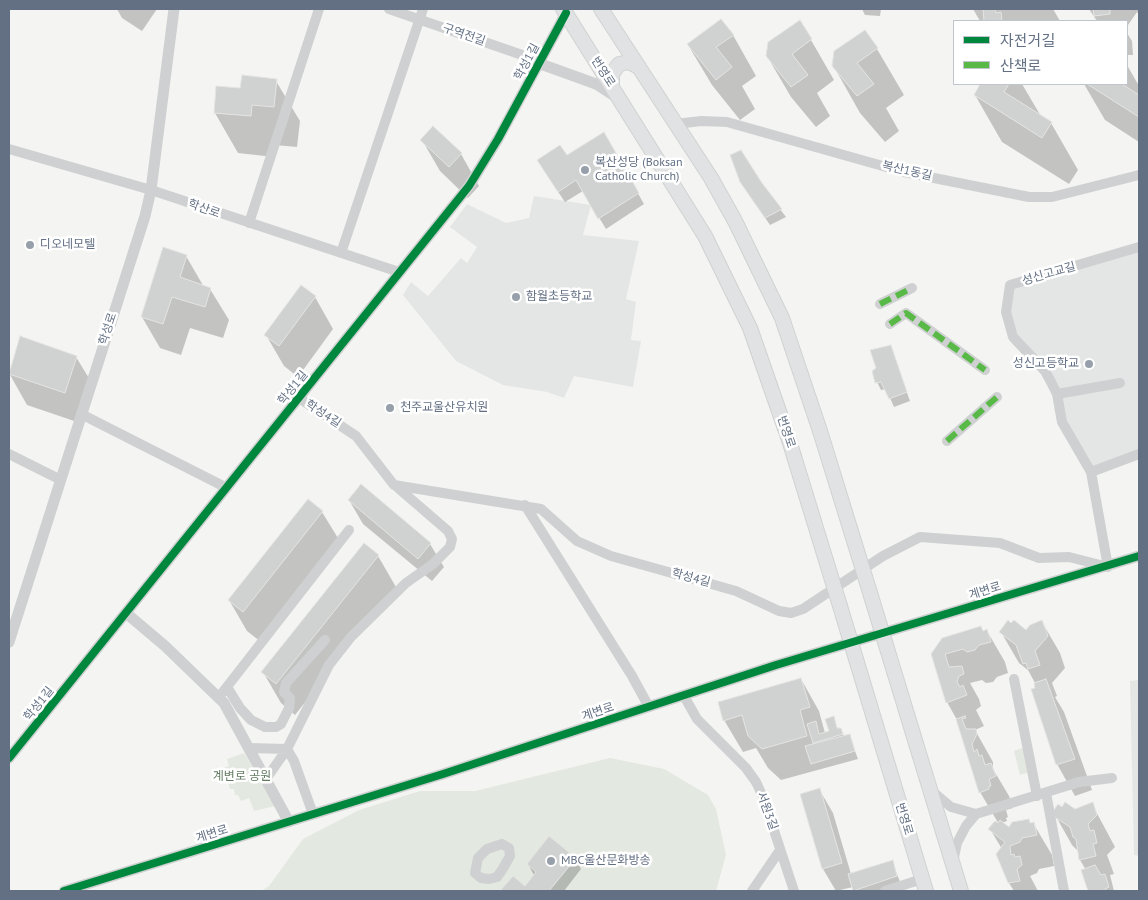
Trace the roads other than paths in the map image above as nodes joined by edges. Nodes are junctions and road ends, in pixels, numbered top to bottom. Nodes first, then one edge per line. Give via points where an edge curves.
1 (174, 9) edge
2 (319, 9) edge
3 (389, 9) edge
4 (423, 9) edge
5 (602, 9) edge
6 (566, 10) edge
7 (420, 19) junction
8 (538, 63) junction
9 (639, 67) junction
10 (612, 86) junction
11 (624, 103) junction
12 (676, 124) junction
13 (9, 149) edge
14 (1139, 175) edge
15 (151, 190) junction
16 (249, 223) junction
17 (1139, 248) edge
18 (341, 253) junction
19 (399, 272) junction
20 (912, 288) dead end
21 (880, 304) dead end
22 (890, 324) dead end
23 (985, 370) dead end
24 (1120, 383) dead end
25 (1057, 394) junction
26 (996, 397) dead end
27 (299, 398) junction
28 (81, 414) junction
29 (947, 441) dead end
30 (9, 454) edge
31 (1139, 454) edge
32 (1091, 472) junction
33 (59, 479) junction
34 (394, 485) junction
35 (227, 488) junction
36 (525, 505) junction
37 (349, 530) dead end
38 (1139, 556) edge
39 (1108, 566) junction
40 (126, 613) junction
41 (883, 634) junction
42 (325, 640) dead end
43 (9, 642) edge
44 (851, 644) junction
45 (1014, 678) dead end
46 (227, 686) junction
47 (684, 696) junction
48 (218, 697) junction
49 (649, 707) junction
50 (250, 748) junction
51 (286, 749) junction
52 (9, 758) edge
53 (1112, 778) dead end
54 (266, 779) junction
55 (930, 789) junction
56 (1041, 795) junction
57 (313, 814) junction
58 (976, 814) junction
59 (288, 822) junction
60 (780, 850) junction
61 (952, 864) junction
62 (924, 885) edge
63 (64, 891) edge
64 (752, 891) edge
65 (794, 891) edge
66 (885, 891) edge
67 (960, 891) edge
68 (1064, 891) edge

1 - 15 street, 학성로
2 - 16 street
3 - 7 street, 구역전길
4 - 7 street
5 - 9 main road
6 - 8 street, 학성1길
6 - 10 main road, 번영로
7 - 8 street, 구역전길
7 - 18 street
8 - 11 street via 596,84
8 - 19 street, 학성1길 via 469,186
9 - 10 main road via 629,62 619,64 612,74
9 - 12 main road
10 - 11 main road, 번영로
11 - 44 main road, 번영로, bridge via 698,223 750,328
12 - 14 street, 복산1동길 via 727,122 904,172 1029,197 1052,198
12 - 41 main road, bridge via 711,178 762,272 785,327
13 - 15 street, 학산로
15 - 16 street, 학산로
15 - 28 street, 학성로
16 - 18 street, 학산로
17 - 25 street, 성신고교길 via 1010,285 1006,312 1013,337 1045,370
18 - 19 street, 학산로
19 - 27 street, 학성1길
20 - 21 street
22 - 23 street via 906,313
24 - 25 street
25 - 32 street, 성신고교길 via 1062,422
26 - 29 street
27 - 34 street, 학성4길 via 356,436
27 - 35 street, 학성1길
28 - 33 street, 학성로
28 - 35 street
30 - 33 street
31 - 32 street
32 - 39 street, 성신고교길
33 - 43 street, 학성로
34 - 36 street, 학성4길
34 - 51 street via 448,531 452,539 450,547 399,589 329,665
35 - 40 street, 학성1길
36 - 39 street, 학성4길 via 540,509 577,541 611,556 736,591 779,611 791,613 803,609 883,556 920,537 1000,543 1039,558 1069,557
36 - 49 street
37 - 46 street
38 - 39 street, 계변로
39 - 41 street, 계변로
40 - 48 street
40 - 52 street, 학성1길
41 - 44 street, 계변로
41 - 55 main road
42 - 46 street via 286,683 284,692 290,698 289,708 276,726 265,727 252,720 240,708
44 - 47 street, 계변로
44 - 62 main road, 번영로
45 - 56 street
46 - 48 street
47 - 49 street, 계변로
47 - 60 street, 서원3길 via 697,719 756,782 764,796
48 - 50 street
49 - 57 street, 계변로
50 - 51 street
50 - 54 street
51 - 54 street
51 - 57 street via 294,761
53 - 56 street via 1079,782
54 - 59 street
55 - 58 street via 951,807
55 - 61 main road
56 - 58 street
56 - 68 street
57 - 59 street, 계변로
58 - 61 street via 966,826
59 - 63 street, 계변로
60 - 64 street
60 - 65 street, 서원3길
61 - 67 main road
62 - 66 street

